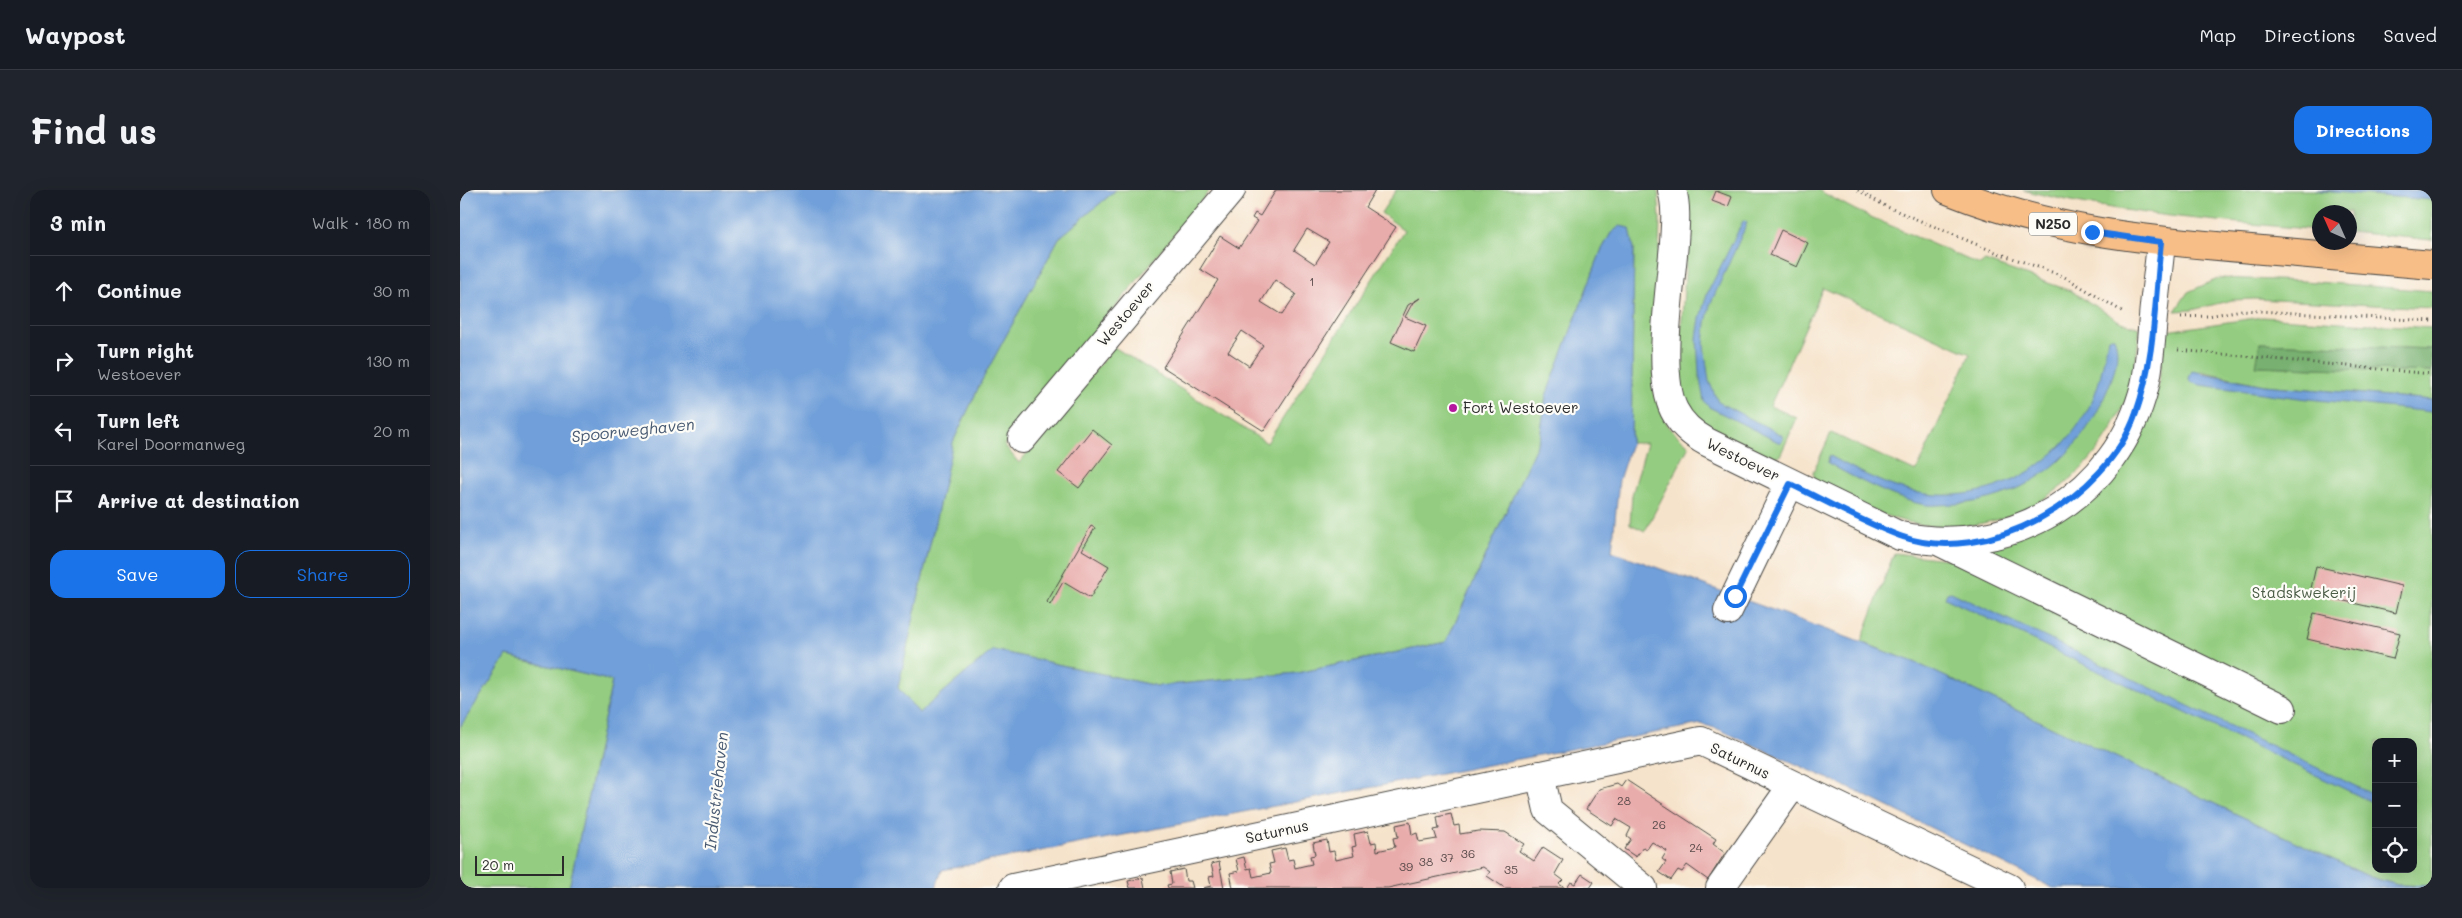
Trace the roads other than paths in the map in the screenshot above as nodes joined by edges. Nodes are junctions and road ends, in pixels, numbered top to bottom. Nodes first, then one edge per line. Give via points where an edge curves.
1 (1231, 190) edge
2 (1672, 190) edge
3 (1948, 190) edge
4 (2161, 242) junction
5 (2432, 265) edge
6 (1022, 439) dead end
7 (1790, 484) junction
8 (1941, 542) junction
9 (1728, 611) dead end
10 (2282, 709) dead end
11 (1540, 775) junction
12 (1792, 786) junction
13 (1013, 888) edge
14 (1643, 888) edge
15 (1720, 888) edge
16 (2009, 888) edge

1 - 6 street, Westoever
2 - 7 street, Westoever via 1676,216 1666,352 1668,390 1675,411 1698,437
3 - 4 main road, N250 via 2058,225
4 - 5 main road, N250
4 - 8 street, Westoever via 2145,386 2130,429 2115,453 2071,499 2038,520 1982,539
7 - 8 street, Westoever via 1900,536
7 - 9 street
8 - 10 street
11 - 12 street, Saturnus via 1700,741
11 - 13 street, Saturnus
11 - 14 street via 1548,810
12 - 15 street
12 - 16 street, Saturnus

